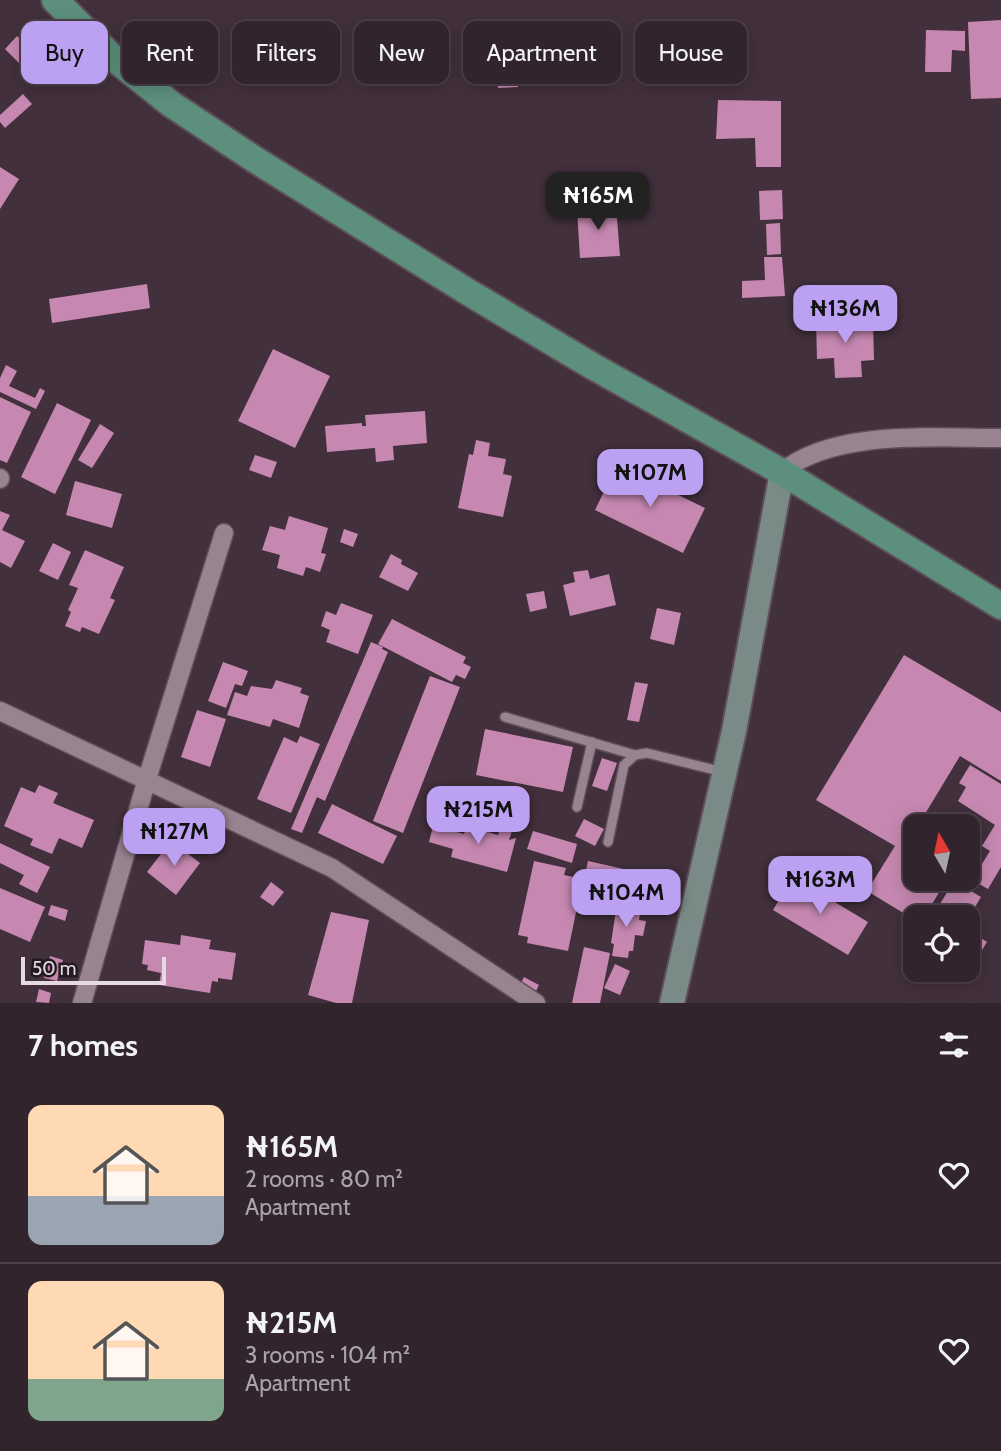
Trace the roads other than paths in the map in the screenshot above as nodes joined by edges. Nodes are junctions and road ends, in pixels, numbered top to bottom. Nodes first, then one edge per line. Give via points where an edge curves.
1 (55, 0) edge
2 (1001, 438) edge
3 (782, 472) junction
4 (224, 533) dead end
5 (1001, 606) edge
6 (0, 711) edge
7 (505, 717) dead end
8 (592, 743) junction
9 (635, 755) junction
10 (724, 773) junction
11 (147, 779) junction
12 (577, 807) dead end
13 (608, 842) dead end
14 (82, 1003) edge
15 (536, 1003) edge
16 (672, 1003) edge

1 - 3 main road via 111,56 219,136 468,292
2 - 3 street via 862,442 812,453
3 - 5 main road
3 - 10 street
4 - 11 street
6 - 11 street
7 - 8 lane
8 - 9 lane
8 - 12 lane
9 - 10 lane via 647,753
9 - 13 lane via 624,765
10 - 16 street
11 - 14 street
11 - 15 street via 332,868

